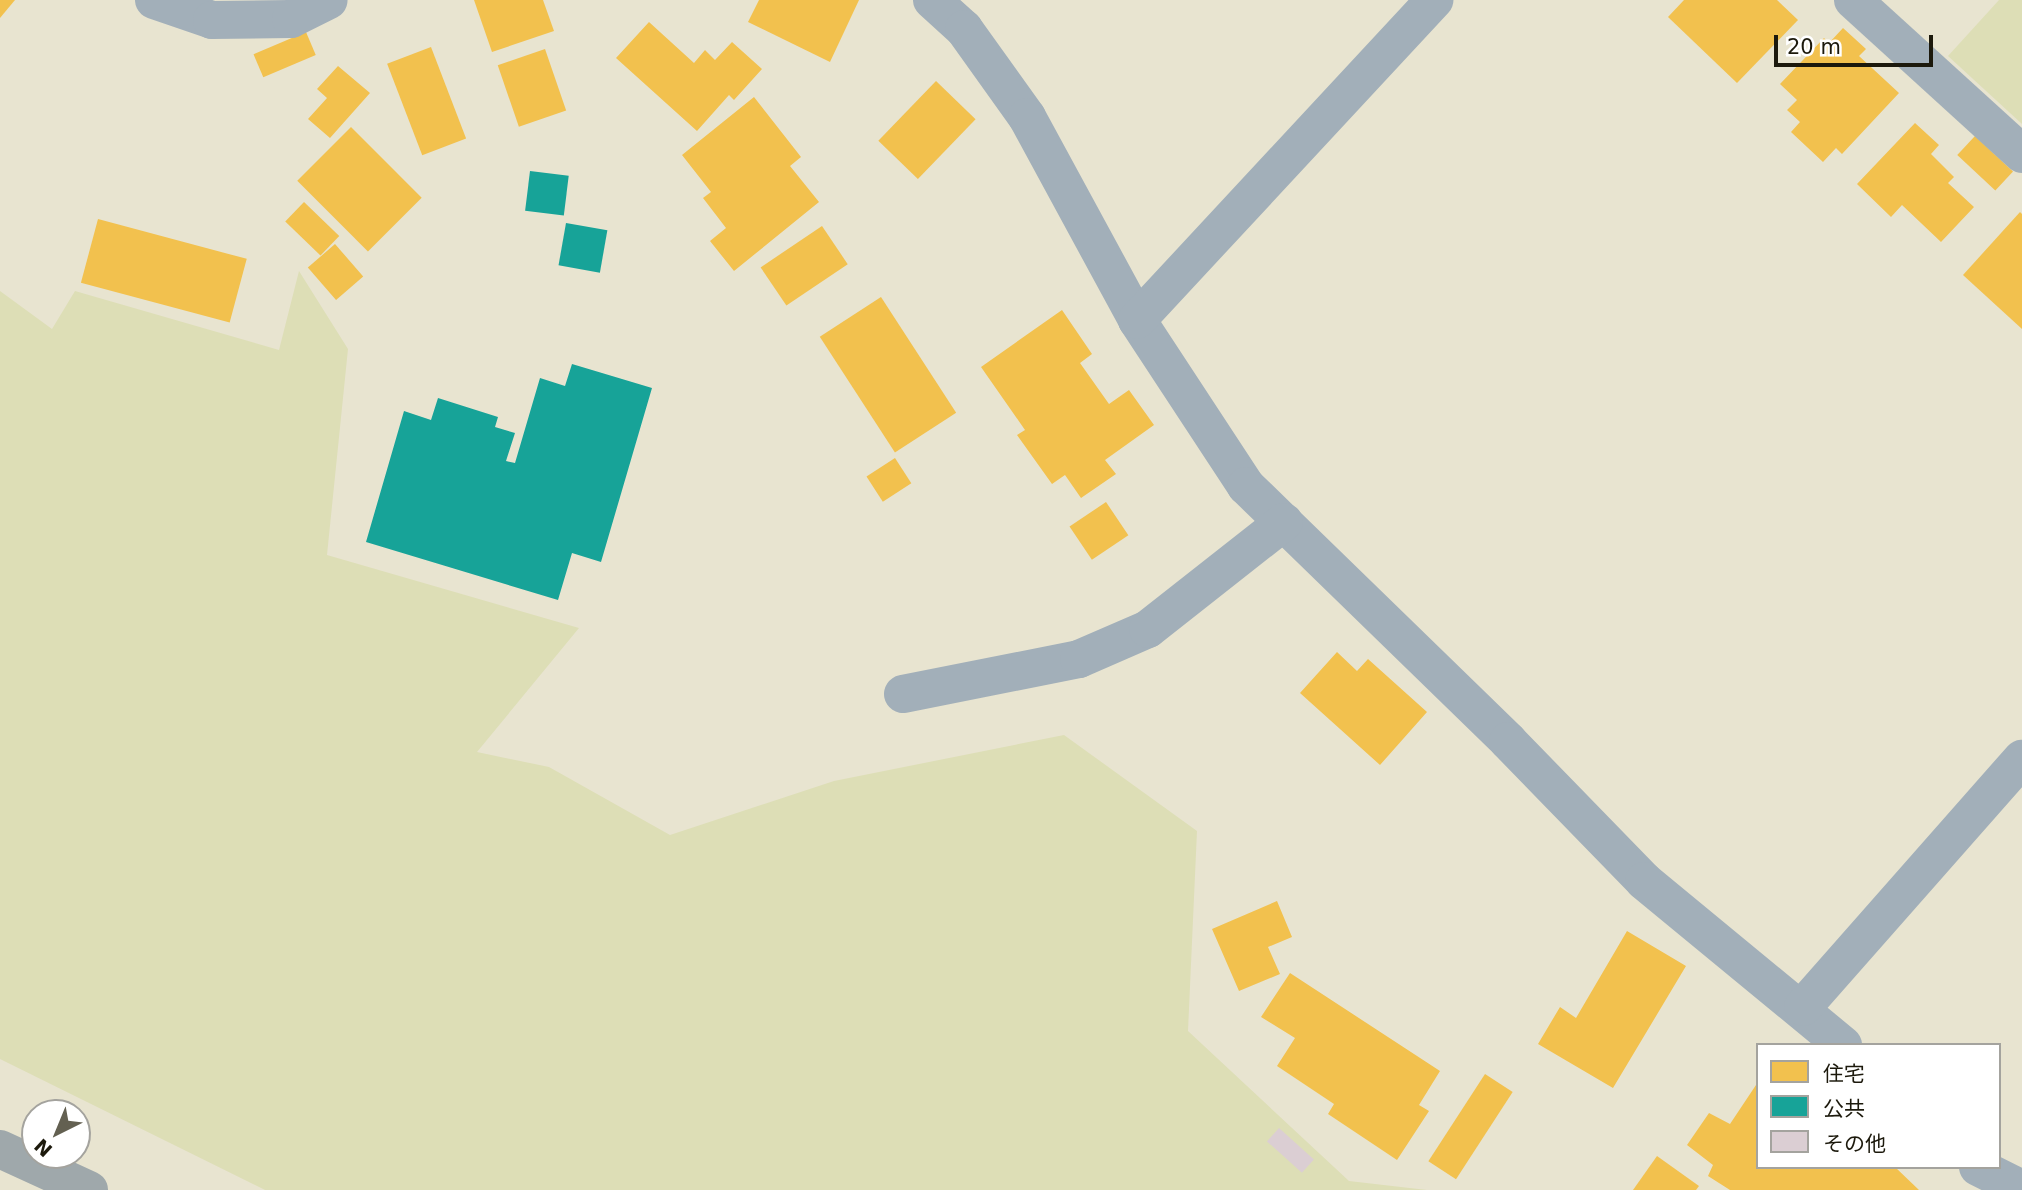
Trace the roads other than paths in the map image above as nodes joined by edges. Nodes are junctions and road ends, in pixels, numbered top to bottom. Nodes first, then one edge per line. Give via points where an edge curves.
1 (154, 0) edge
2 (329, 0) edge
3 (932, 0) edge
4 (1434, 0) edge
5 (1853, 0) edge
6 (2022, 154) edge
7 (1137, 320) junction
8 (1284, 523) junction
9 (903, 694) dead end
10 (2022, 759) edge
11 (1803, 1007) junction
12 (1841, 1043) edge
13 (0, 1149) edge
14 (1982, 1169) edge
15 (2022, 1189) edge
16 (89, 1190) edge

1 - 2 street via 212,20 291,19
3 - 7 street via 964,29 1027,117
4 - 7 street
5 - 6 street
7 - 8 street via 1246,486
8 - 9 street via 1148,629 1079,659
8 - 11 street via 1644,881
10 - 11 street
11 - 12 street
13 - 16 highway
14 - 15 street

